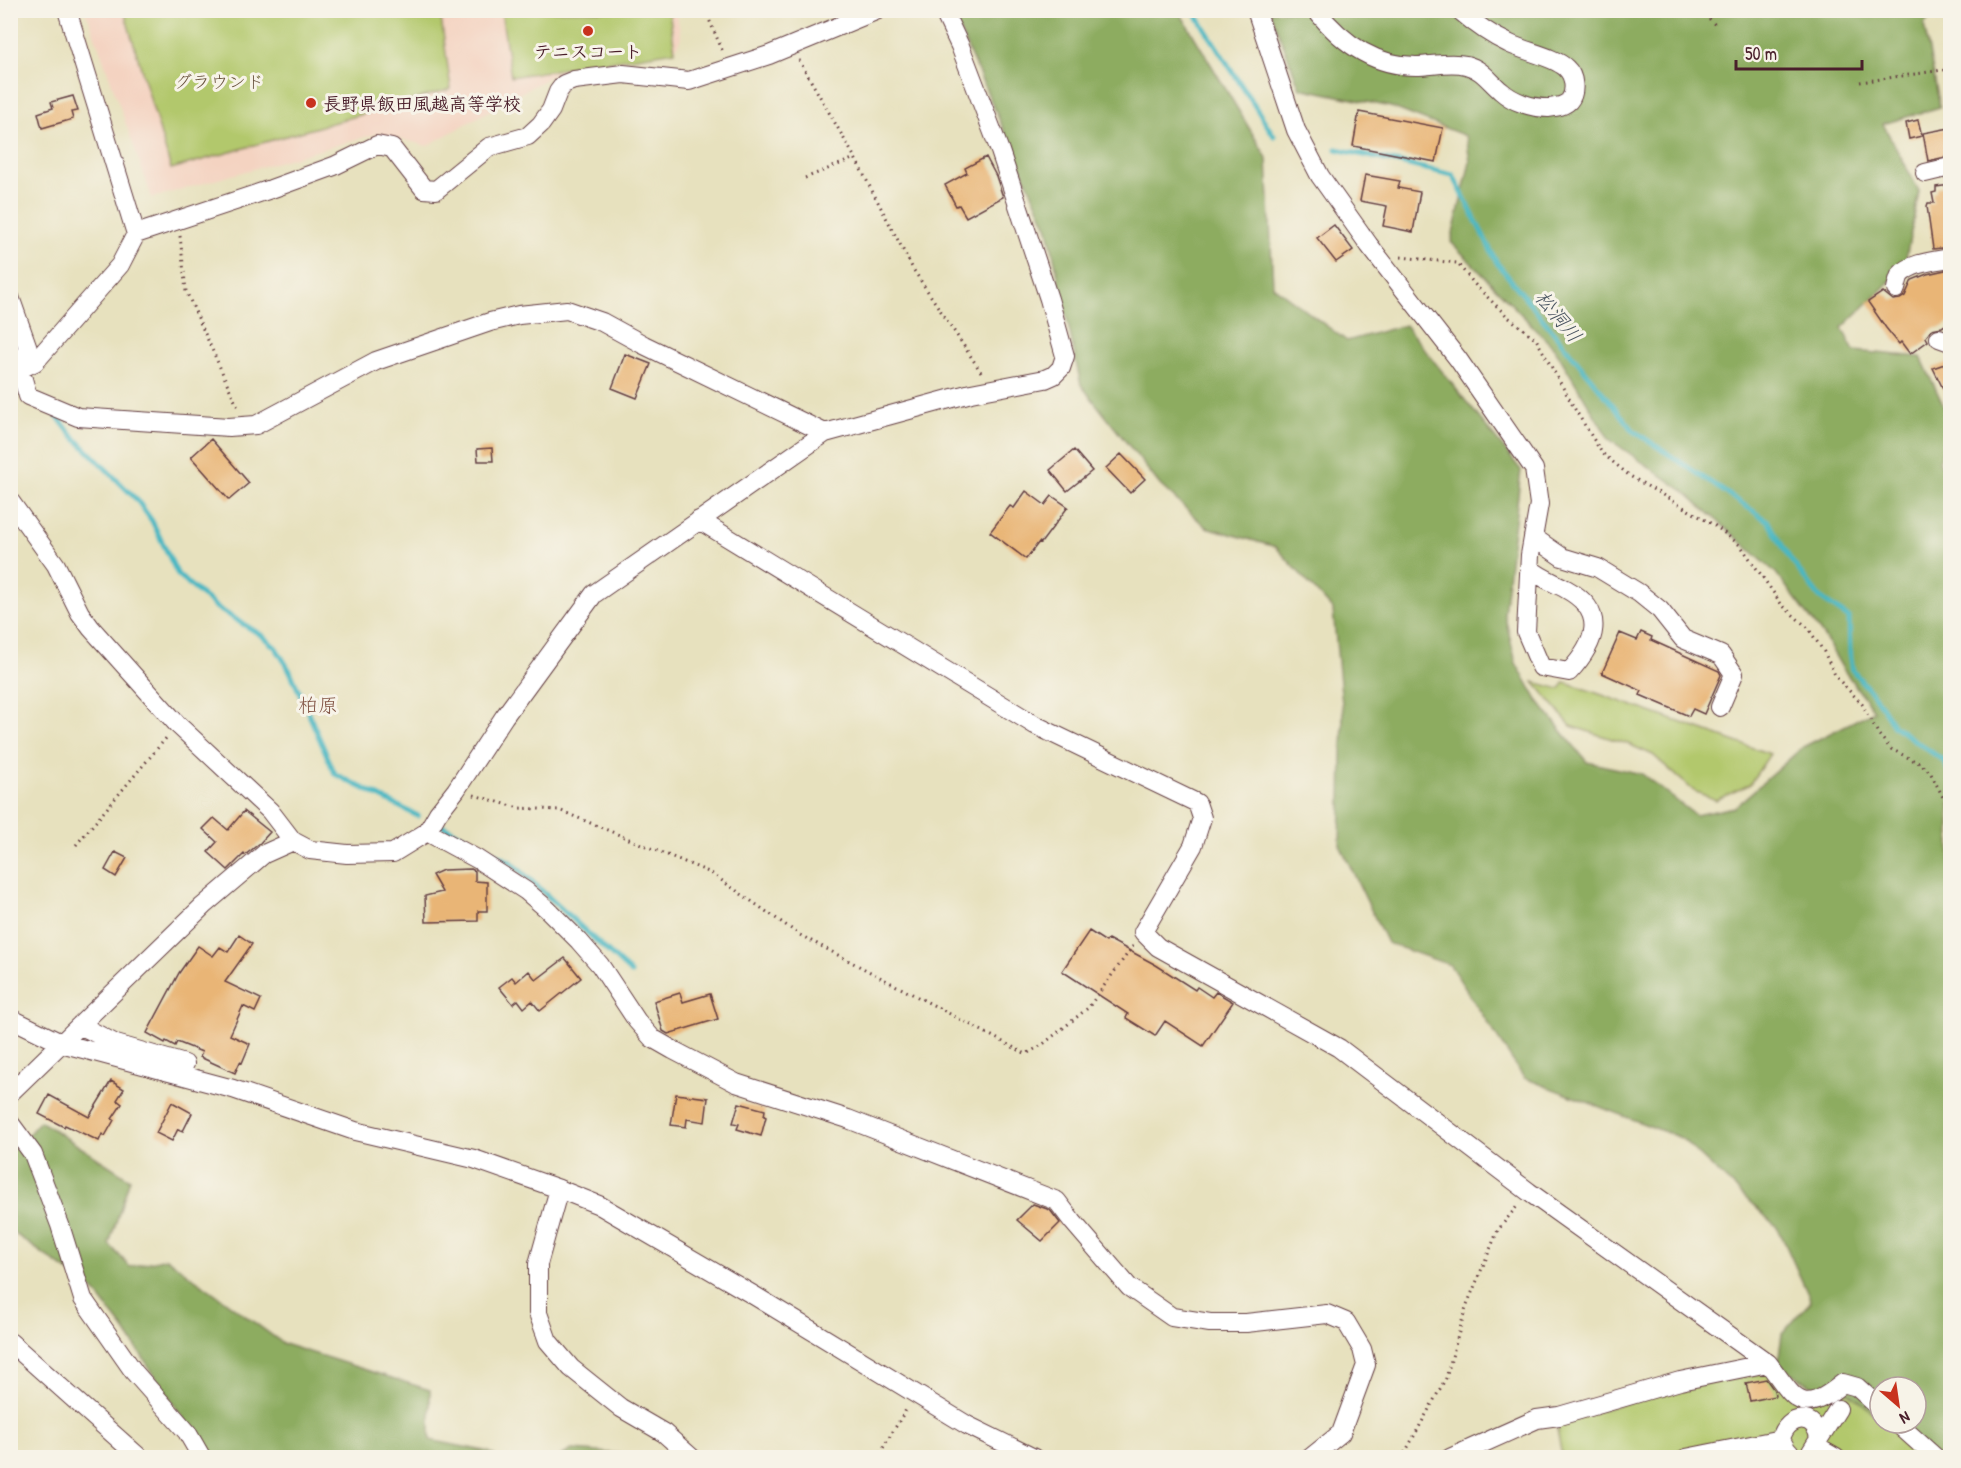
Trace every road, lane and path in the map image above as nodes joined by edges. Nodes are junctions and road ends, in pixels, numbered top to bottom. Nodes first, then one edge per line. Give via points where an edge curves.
1 (68, 10) edge
2 (705, 10) edge
3 (878, 10) edge
4 (943, 10) edge
5 (1256, 10) edge
6 (1316, 10) edge
7 (1459, 10) edge
8 (1701, 10) edge
9 (1718, 27) dead end
10 (791, 46) junction
11 (729, 68) junction
12 (1950, 69) edge
13 (1860, 82) dead end
14 (855, 158) junction
15 (1950, 167) edge
16 (1925, 173) dead end
17 (805, 178) dead end
18 (179, 220) junction
19 (136, 234) junction
20 (1376, 254) junction
21 (1950, 258) edge
22 (1896, 289) dead end
23 (10, 297) edge
24 (15, 371) edge
25 (998, 388) junction
26 (245, 425) junction
27 (825, 433) junction
28 (10, 501) edge
29 (699, 520) junction
30 (1531, 553) junction
31 (1720, 707) dead end
32 (177, 724) junction
33 (456, 790) junction
34 (1950, 807) edge
35 (427, 832) junction
36 (293, 841) junction
37 (76, 845) dead end
38 (1143, 932) junction
39 (10, 1018) edge
40 (81, 1024) junction
41 (61, 1043) junction
42 (192, 1066) dead end
43 (10, 1093) edge
44 (10, 1124) edge
45 (559, 1189) junction
46 (1529, 1192) junction
47 (10, 1342) edge
48 (1768, 1363) junction
49 (916, 1394) junction
50 (1868, 1397) edge
51 (1838, 1409) dead end
52 (1910, 1435) edge
53 (1782, 1439) junction
54 (1807, 1452) edge
55 (140, 1458) edge
56 (202, 1458) edge
57 (692, 1458) edge
58 (877, 1458) edge
59 (1035, 1458) edge
60 (1310, 1458) edge
61 (1402, 1458) edge
62 (1450, 1458) edge
63 (1686, 1458) edge
64 (1836, 1458) edge
65 (1936, 1458) edge

1 - 19 street
2 - 11 path
3 - 10 street
4 - 25 street via 1000,151 1065,356 1054,375
5 - 20 street via 1296,130 1320,176
6 - 7 street via 1348,43 1372,58 1402,65 1465,65 1481,71 1503,93 1540,108 1564,105 1570,99 1575,91 1567,69 1507,43
8 - 9 path
10 - 11 street
10 - 14 path
11 - 18 street via 689,81 623,74 564,84 551,110 528,136 489,147 435,190 424,189 392,148 377,146 334,166
12 - 13 path
14 - 17 path
14 - 25 path via 913,269 983,375
15 - 16 street
18 - 19 street
18 - 26 path via 186,291
19 - 24 street via 120,265 35,362
20 - 30 street via 1458,359 1534,469 1539,504
20 - 34 path via 1457,263 1477,287 1536,339 1602,453 1630,476 1714,525 1741,546 1782,605 1808,628 1836,677 1862,704 1879,735 1891,749 1930,772
21 - 22 street via 1923,263 1907,271 1899,276
23 - 24 street via 28,348
24 - 26 street via 28,396 78,417
25 - 27 street
26 - 27 street via 256,425 376,361 490,322 567,310 602,322
27 - 29 street
28 - 32 street via 56,566 91,628
29 - 33 street via 594,594
29 - 38 street via 1035,725 1197,803 1202,818 1193,846
30 - 30 street via 1526,632 1541,667 1569,672 1583,657 1595,625 1589,607 1567,590 1541,578
30 - 31 street via 1598,568 1660,610 1683,639 1721,655 1734,674
32 - 36 street via 270,811
32 - 37 path
33 - 35 street
33 - 38 path via 519,808 559,810 711,873 800,935 1026,1054 1088,1008
35 - 36 street via 393,853 347,855 310,850
35 - 60 street via 477,859 547,909 600,965 652,1038 736,1083 848,1119 1057,1201 1129,1287 1172,1317 1246,1323 1327,1314 1346,1322 1362,1349 1366,1365 1341,1433
36 - 40 street via 264,854 203,906
38 - 46 street via 1158,948 1339,1048
39 - 41 street
40 - 41 street
40 - 42 street via 116,1044
41 - 43 street
41 - 45 street via 232,1089 355,1131 474,1159
44 - 56 street via 33,1154 83,1299 134,1372 188,1432
45 - 49 street via 599,1205
45 - 57 street via 538,1264 538,1313 548,1341 571,1368 621,1408 664,1433
46 - 48 street
46 - 61 path via 1498,1230 1466,1307 1446,1378
47 - 55 street
48 - 50 street via 1793,1395 1804,1402 1822,1399 1843,1383 1857,1387
48 - 62 street via 1680,1381 1537,1419
49 - 58 path
49 - 59 street
51 - 54 street
52 - 65 street
53 - 54 street via 1790,1454
53 - 54 street via 1792,1422 1812,1422 1818,1430
53 - 63 street
54 - 64 street

